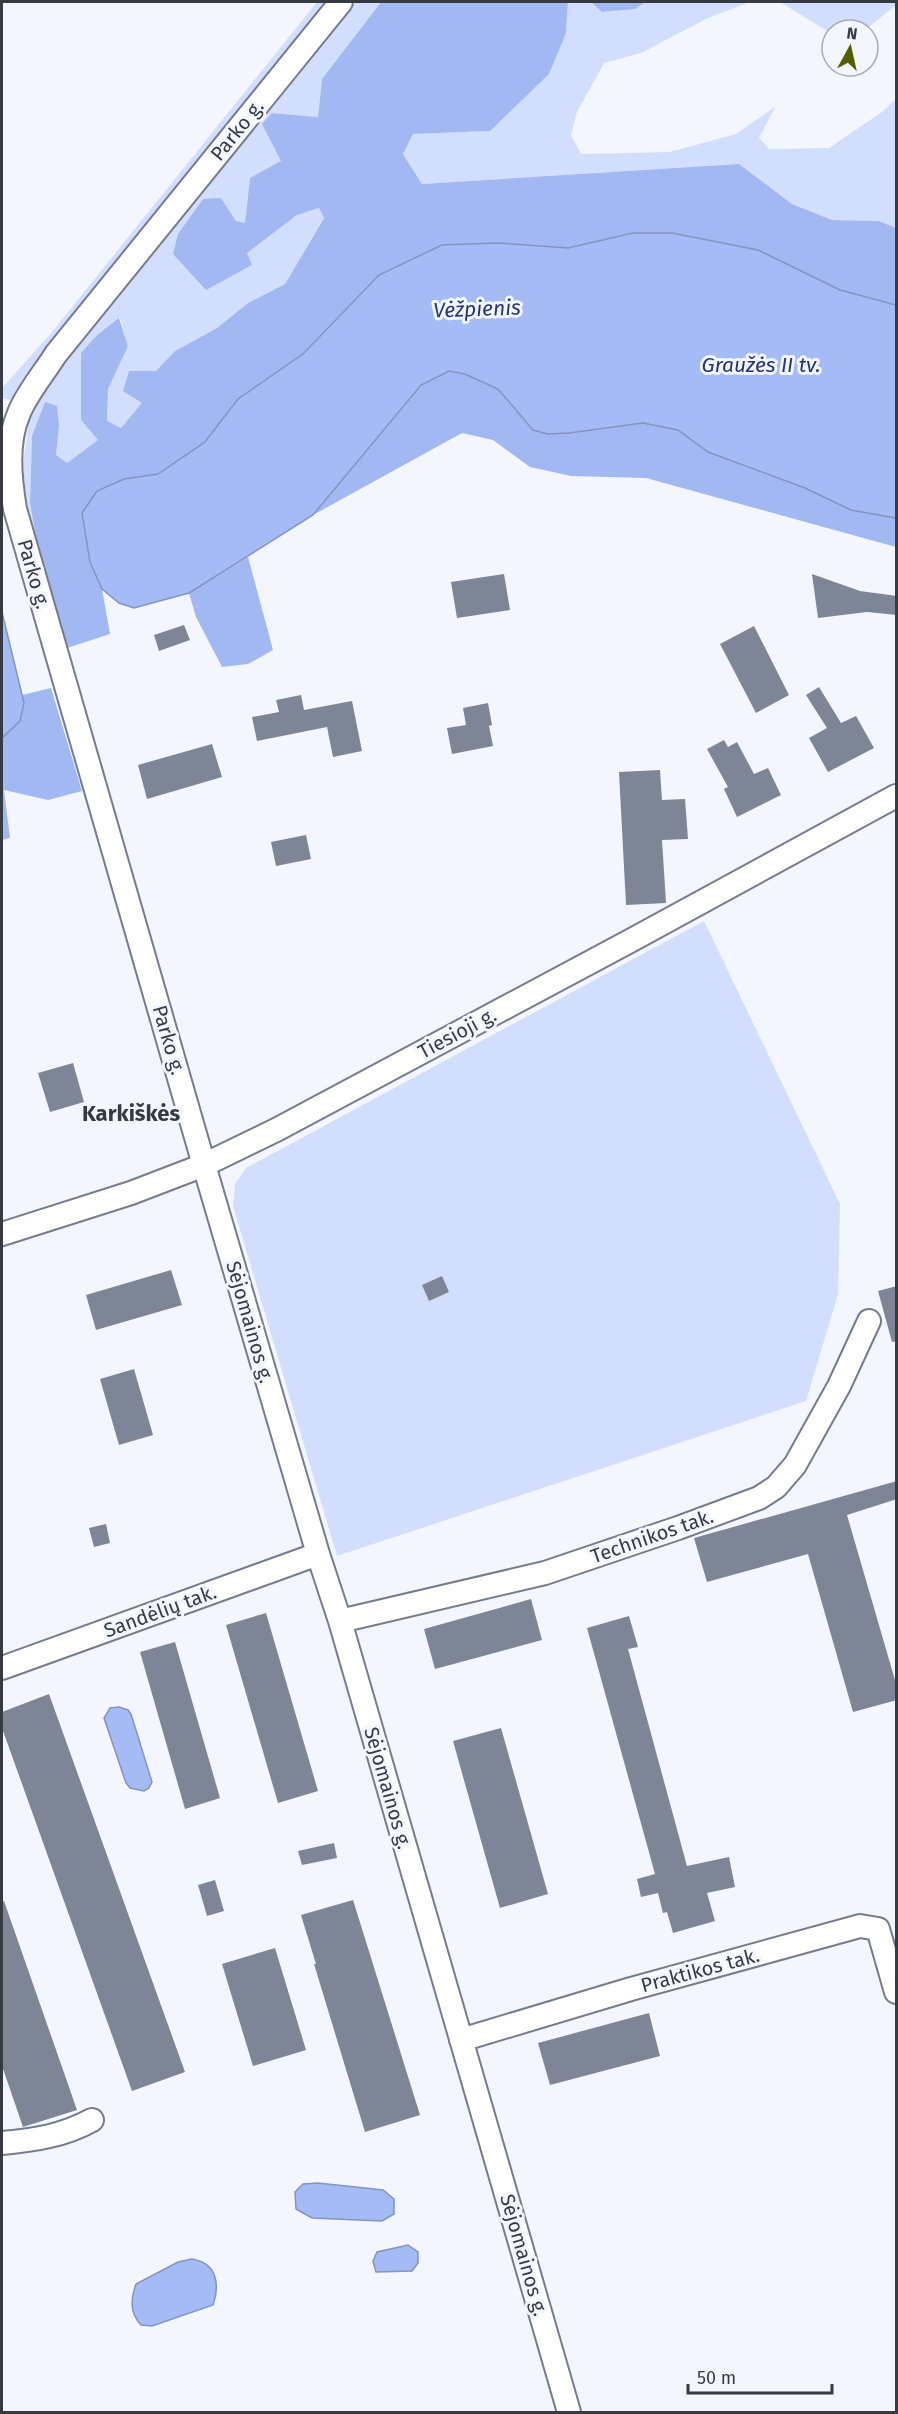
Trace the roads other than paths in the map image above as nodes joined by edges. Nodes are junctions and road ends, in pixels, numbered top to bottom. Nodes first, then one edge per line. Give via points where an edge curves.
1 (341, 2) edge
2 (897, 796) edge
3 (204, 1165) junction
4 (2, 1234) edge
5 (869, 1321) dead end
6 (318, 1554) junction
7 (340, 1621) junction
8 (2, 1668) edge
9 (897, 1992) edge
10 (461, 2040) junction
11 (92, 2120) dead end
12 (2, 2143) edge
13 (569, 2412) edge

1 - 3 street, Parko g. via 56,354 19,412 12,437 15,509
2 - 3 street, Tiesioji g. via 278,1129
3 - 4 street, Tiesioji g.
3 - 6 street, Sėjomainos g.
5 - 7 street, Technikos tak. via 839,1386 795,1465 776,1487 759,1498 545,1573
6 - 7 street, Sėjomainos g.
6 - 8 street, Sandėlių tak.
7 - 10 street, Sėjomainos g.
9 - 10 street, Praktikos tak. via 878,1929 860,1926
10 - 13 street, Sėjomainos g.
11 - 12 street via 71,2131

